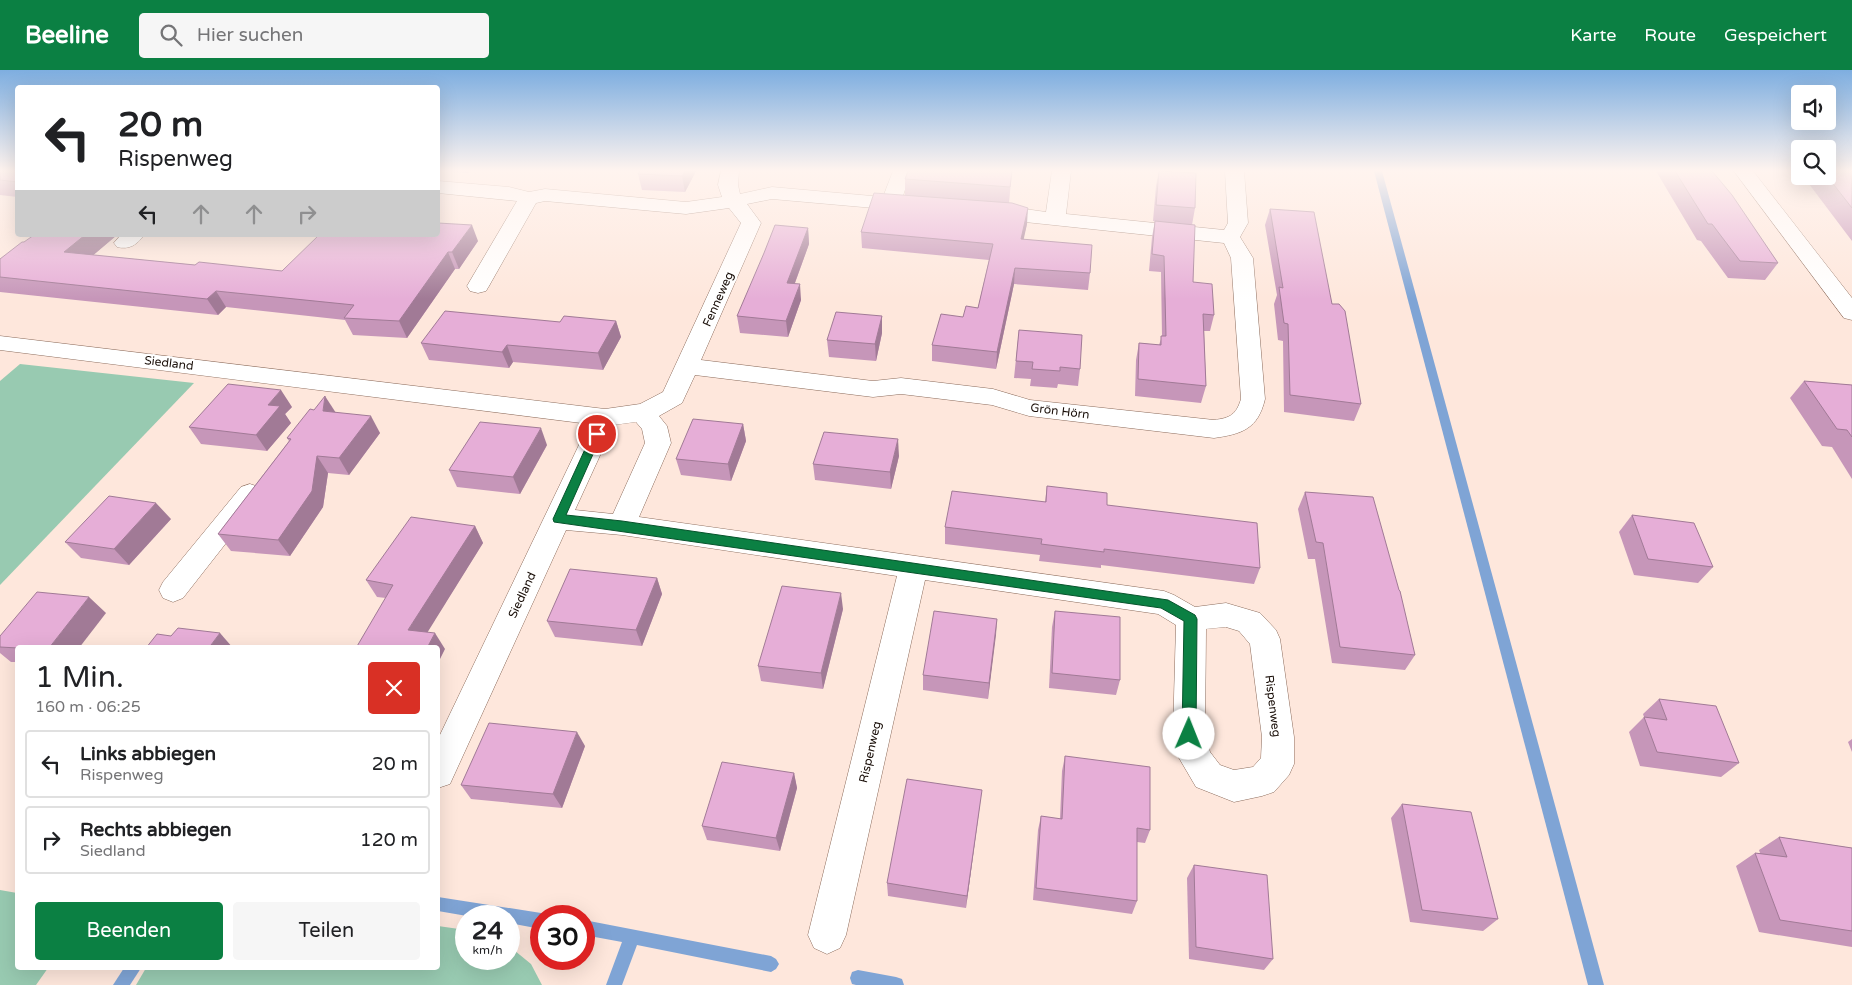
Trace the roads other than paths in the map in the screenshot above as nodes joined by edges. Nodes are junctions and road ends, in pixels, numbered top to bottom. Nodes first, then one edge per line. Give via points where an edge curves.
1 (520, 214) edge
2 (744, 214) edge
3 (1018, 214) edge
4 (1056, 214) edge
5 (1237, 214) edge
6 (1776, 214) edge
7 (1055, 219) junction
8 (1230, 237) junction
9 (478, 286) dead end
10 (1852, 313) edge
11 (0, 343) edge
12 (688, 366) junction
13 (337, 386) junction
14 (318, 408) edge
15 (642, 414) junction
16 (604, 417) junction
17 (264, 476) edge
18 (558, 519) junction
19 (622, 526) junction
20 (913, 569) junction
21 (173, 590) dead end
22 (1191, 619) junction
23 (440, 769) edge
24 (827, 935) dead end

1 - 9 street
2 - 12 street, Fenneweg via 751,223
3 - 7 street
4 - 7 street
5 - 8 street via 1238,223
6 - 10 street
7 - 8 street
8 - 12 street, Grön Hörn via 1242,258 1253,399 1243,422 1230,426 1214,429 1194,427 1029,408 994,397 901,386 873,389
11 - 13 street, Siedland
12 - 15 street, Fenneweg via 674,397
13 - 14 street
13 - 16 street, Siedland
15 - 16 street, Siedland
15 - 19 street via 654,426 658,443
16 - 18 street, Siedland
17 - 21 street
18 - 19 street
18 - 23 street, Siedland
19 - 20 street
20 - 22 street via 1164,603
20 - 24 street, Rispenweg
22 - 22 street, Rispenweg via 1189,734 1195,758 1208,776 1234,786 1262,781 1277,764 1278,737 1265,639 1249,622 1226,615

